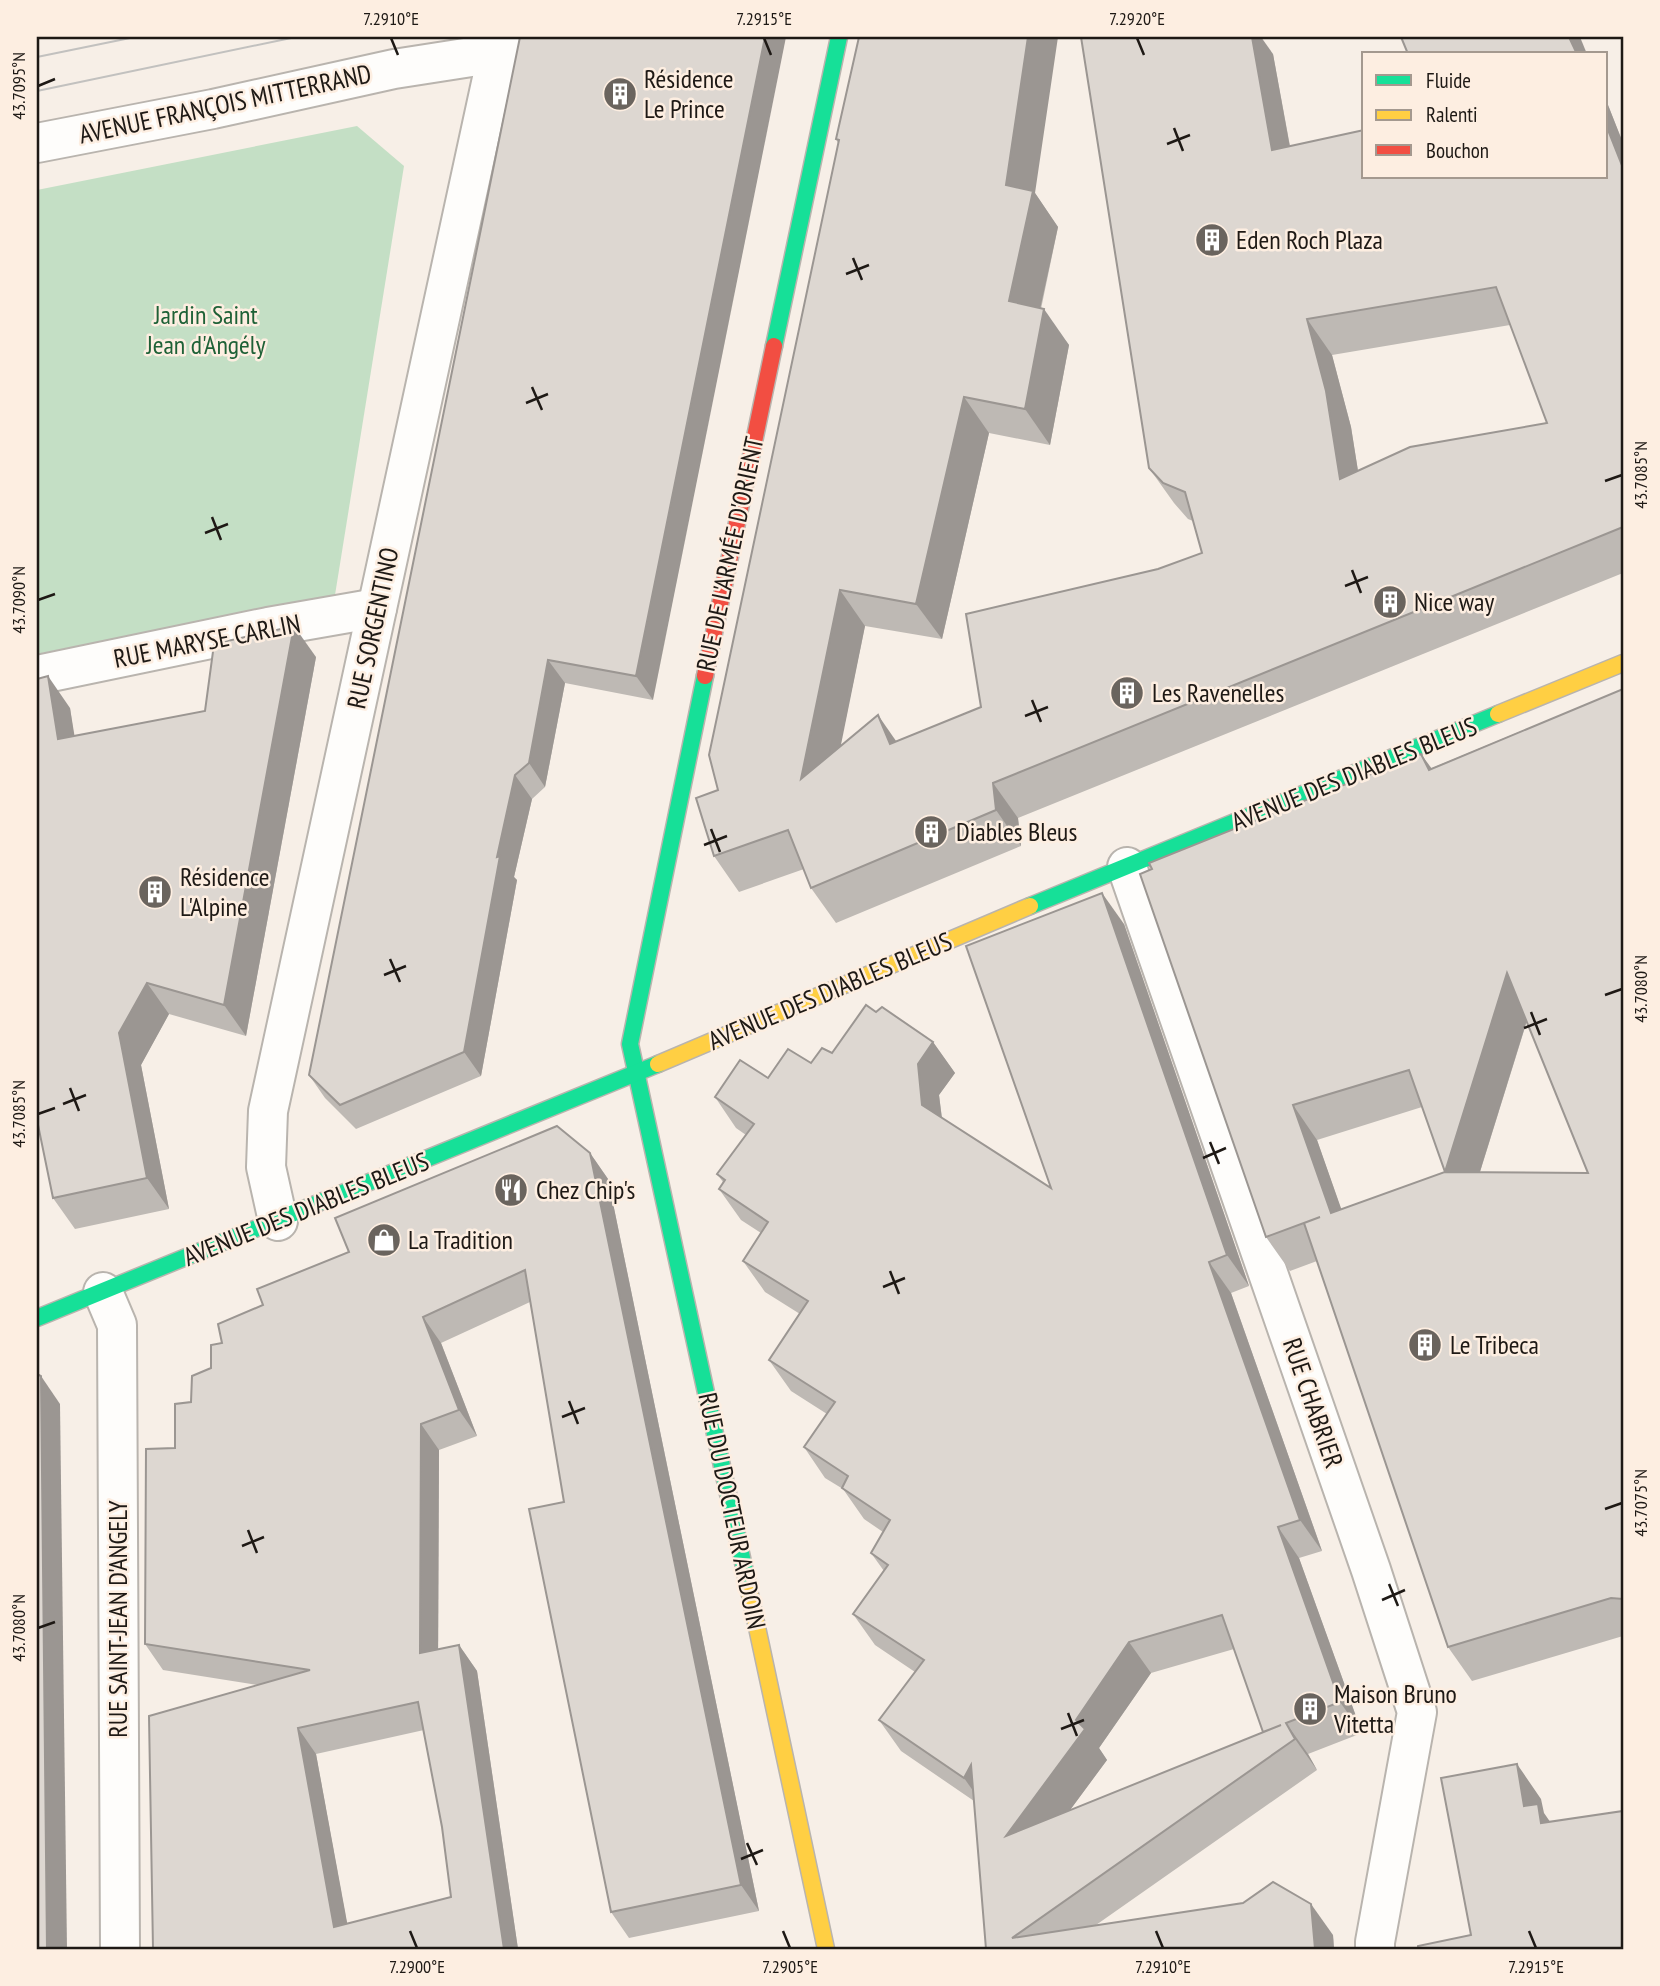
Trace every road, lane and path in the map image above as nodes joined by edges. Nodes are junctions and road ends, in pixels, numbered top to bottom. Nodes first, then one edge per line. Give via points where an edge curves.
1 (839, 37) edge
2 (499, 45) edge
3 (37, 143) edge
4 (377, 608) junction
5 (1623, 663) edge
6 (37, 675) edge
7 (1127, 867) junction
8 (637, 1072) junction
9 (278, 1221) junction
10 (103, 1292) junction
11 (37, 1318) edge
12 (120, 1949) edge
13 (826, 1949) edge
14 (1375, 1949) edge

1 - 8 street, RUE DE L'ARMÉE D'ORIENT via 636,1007 630,1044
2 - 3 street, AVENUE FRANÇOIS MITTERRAND
2 - 4 street, RUE SORGENTINO
4 - 6 street, RUE MARYSE CARLIN
4 - 9 street, RUE SORGENTINO via 268,1111 266,1167
5 - 7 street, AVENUE DES DIABLES BLEUS
7 - 8 street, AVENUE DES DIABLES BLEUS
7 - 14 street, RUE CHABRIER via 1417,1712
8 - 9 street, AVENUE DES DIABLES BLEUS
8 - 13 street, RUE DU DOCTEUR ARDOIN
9 - 10 street, AVENUE DES DIABLES BLEUS
10 - 11 street, AVENUE DES DIABLES BLEUS
10 - 12 street, RUE SAINT-JEAN D'ANGELY via 117,1325

